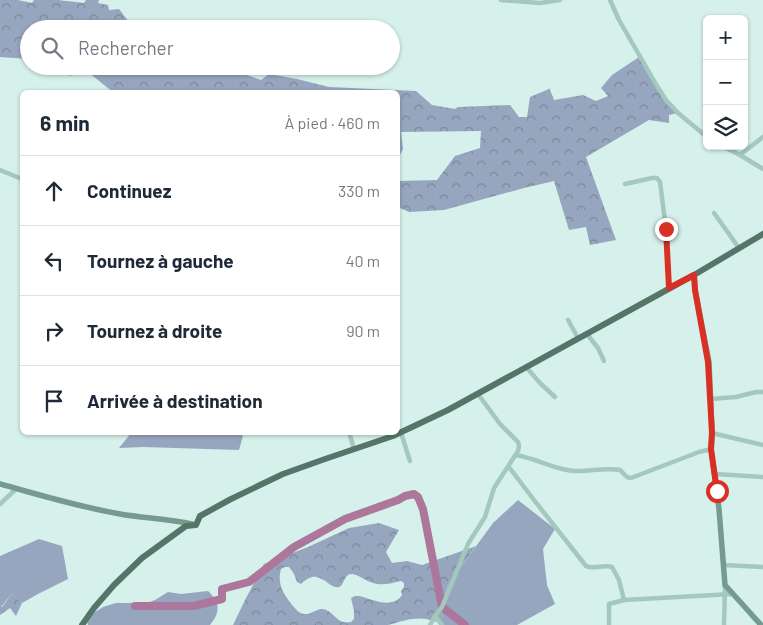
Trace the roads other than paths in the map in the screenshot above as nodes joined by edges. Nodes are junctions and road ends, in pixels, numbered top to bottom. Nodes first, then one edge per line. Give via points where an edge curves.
1 (501, 0) edge
2 (560, 0) edge
3 (610, 0) edge
4 (703, 134) edge
5 (763, 138) edge
6 (730, 150) edge
7 (740, 155) junction
8 (763, 169) edge
9 (0, 170) edge
10 (20, 178) edge
11 (625, 184) dead end
12 (714, 213) dead end
13 (763, 234) edge
14 (739, 248) junction
15 (694, 275) junction
16 (669, 288) junction
17 (568, 320) dead end
18 (587, 334) junction
19 (578, 338) junction
20 (604, 361) dead end
21 (526, 367) junction
22 (763, 392) edge
23 (478, 394) junction
24 (555, 397) dead end
25 (711, 399) junction
26 (401, 433) joint
27 (712, 433) junction
28 (350, 435) edge
29 (396, 435) edge
30 (763, 445) edge
31 (354, 449) junction
32 (711, 449) junction
33 (516, 455) junction
34 (410, 461) dead end
35 (509, 467) junction
36 (715, 474) junction
37 (763, 477) edge
38 (0, 484) edge
39 (16, 489) junction
40 (0, 504) edge
41 (196, 525) junction
42 (724, 564) junction
43 (763, 567) edge
44 (725, 585) junction
45 (732, 594) junction
46 (724, 595) junction
47 (624, 600) junction
48 (435, 616) junction
49 (82, 625) edge
50 (430, 625) edge
51 (442, 625) edge
52 (609, 625) edge
53 (724, 625) edge
54 (761, 625) edge

1 - 2 street via 540,3
3 - 4 street via 666,100
5 - 7 street
6 - 7 street
7 - 8 street
9 - 10 street
11 - 16 street via 655,178 660,182
12 - 14 street
13 - 14 main road
14 - 15 main road
15 - 16 main road
15 - 25 street
16 - 18 main road
17 - 19 street
18 - 19 main road
18 - 20 street
19 - 21 main road
21 - 23 main road
21 - 24 street
22 - 25 street
23 - 26 main road
23 - 33 street via 518,442 520,446
25 - 27 street
26 - 34 street
27 - 30 street
27 - 32 street
28 - 31 street
29 - 31 main road
31 - 41 main road via 283,474 243,493 200,516
32 - 33 street via 631,478 620,470 572,470
32 - 36 street
33 - 35 street
35 - 47 street via 586,566 612,566
35 - 48 street via 494,488 485,517 468,544 442,607
36 - 37 street
36 - 42 street
38 - 39 street
39 - 40 street
39 - 41 street via 121,514
41 - 49 main road via 186,526 142,558 114,585
42 - 43 street
42 - 44 street
44 - 45 street
44 - 46 street
45 - 46 street
45 - 54 street
46 - 47 street
46 - 53 street
47 - 52 street via 609,604
48 - 50 street
48 - 51 street

